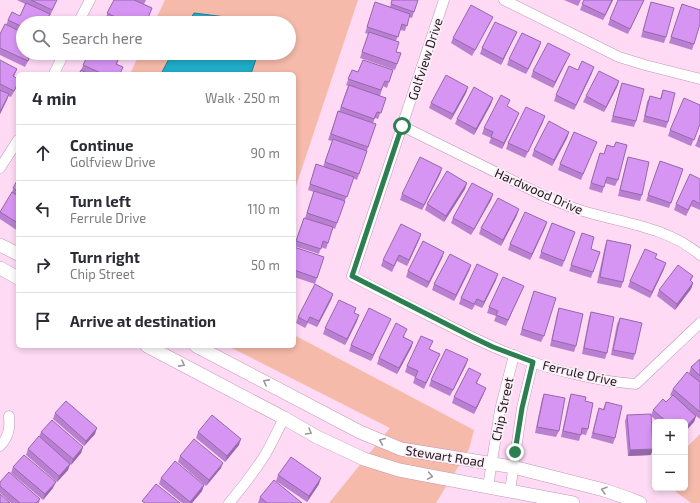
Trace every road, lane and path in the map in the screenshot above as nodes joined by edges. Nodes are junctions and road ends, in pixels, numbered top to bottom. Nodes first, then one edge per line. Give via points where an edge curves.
1 (90, 0) edge
2 (444, 0) edge
3 (504, 0) edge
4 (82, 16) edge
5 (61, 60) edge
6 (55, 72) edge
7 (700, 79) edge
8 (402, 126) junction
9 (16, 143) edge
10 (0, 168) edge
11 (0, 245) edge
12 (16, 253) edge
13 (700, 255) edge
14 (0, 268) edge
15 (352, 276) joint
16 (16, 277) edge
17 (700, 323) edge
18 (151, 348) edge
19 (200, 348) edge
20 (514, 355) junction
21 (533, 362) junction
22 (10, 416) dead end
23 (284, 418) junction
24 (0, 446) edge
25 (492, 463) junction
26 (513, 467) junction
27 (488, 487) junction
28 (510, 491) junction
29 (229, 503) edge
30 (573, 503) edge
31 (640, 503) edge

1 - 4 street
2 - 8 street, Golfview Drive
3 - 7 street via 619,57
5 - 6 street
8 - 13 street, Hardwood Drive via 551,199 583,211 655,231 686,245
8 - 15 street, Golfview Drive
9 - 10 street
11 - 12 street
14 - 16 street
15 - 20 street, Ferrule Drive via 470,336
17 - 21 street, Ferrule Drive via 636,384 605,380
18 -> 23 street, Stewart Road
25 -> 19 street, Stewart Road via 401,449 360,432
20 - 21 street, Ferrule Drive
20 - 25 street, Chip Street via 500,410
21 - 26 street, Chip Street via 522,408
22 - 24 street via 8,433
23 -> 27 street, Stewart Road via 364,459 399,470
23 - 29 street via 257,467
25 - 26 street, Stewart Road
25 - 27 street, Chip Street
26 - 28 street, Chip Street
31 -> 26 street, Stewart Road via 604,490
27 - 28 street, Stewart Road
28 - 30 street, Stewart Road

